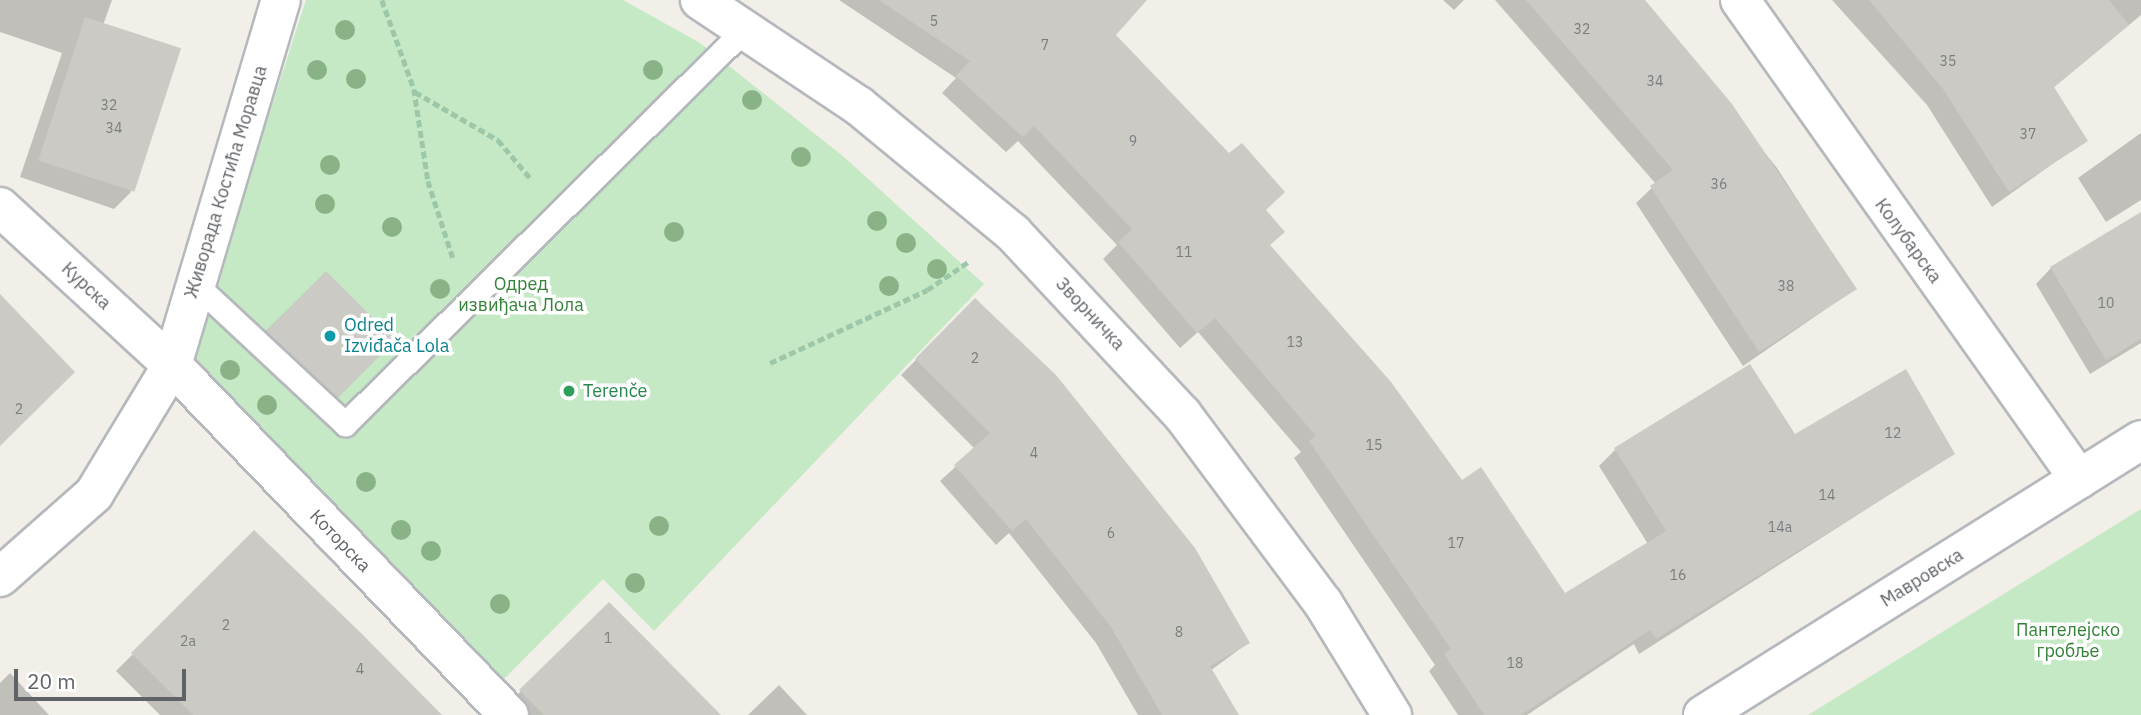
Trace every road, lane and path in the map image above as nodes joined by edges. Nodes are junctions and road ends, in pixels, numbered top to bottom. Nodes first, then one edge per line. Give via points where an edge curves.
1 (281, 0) edge
2 (382, 0) edge
3 (700, 0) edge
4 (1740, 0) edge
5 (747, 28) junction
6 (415, 92) junction
7 (0, 207) edge
8 (561, 212) junction
9 (1013, 233) junction
10 (194, 283) junction
11 (450, 320) junction
12 (770, 363) dead end
13 (172, 365) junction
14 (2141, 440) edge
15 (2079, 479) junction
16 (0, 578) edge
17 (509, 715) edge
18 (1392, 715) edge
19 (1703, 715) edge

1 - 10 street, Живорада Костића Моравца
2 - 6 path
3 - 5 street, Зворничка
4 - 15 street, Колубарска
5 - 8 lane
5 - 9 street, Зворничка via 949,174
6 - 8 path via 498,140
6 - 11 path via 428,181 454,253
7 - 13 street, Курска
8 - 11 lane
9 - 12 path via 927,290
9 - 18 street, Зворничка via 1182,414 1323,603
10 - 11 lane via 345,424
10 - 13 street, Живорада Костића Моравца
13 - 16 street, Живорада Костића Моравца via 94,494
13 - 17 street, Которска
14 - 15 street, Мавровска
15 - 19 street, Мавровска

